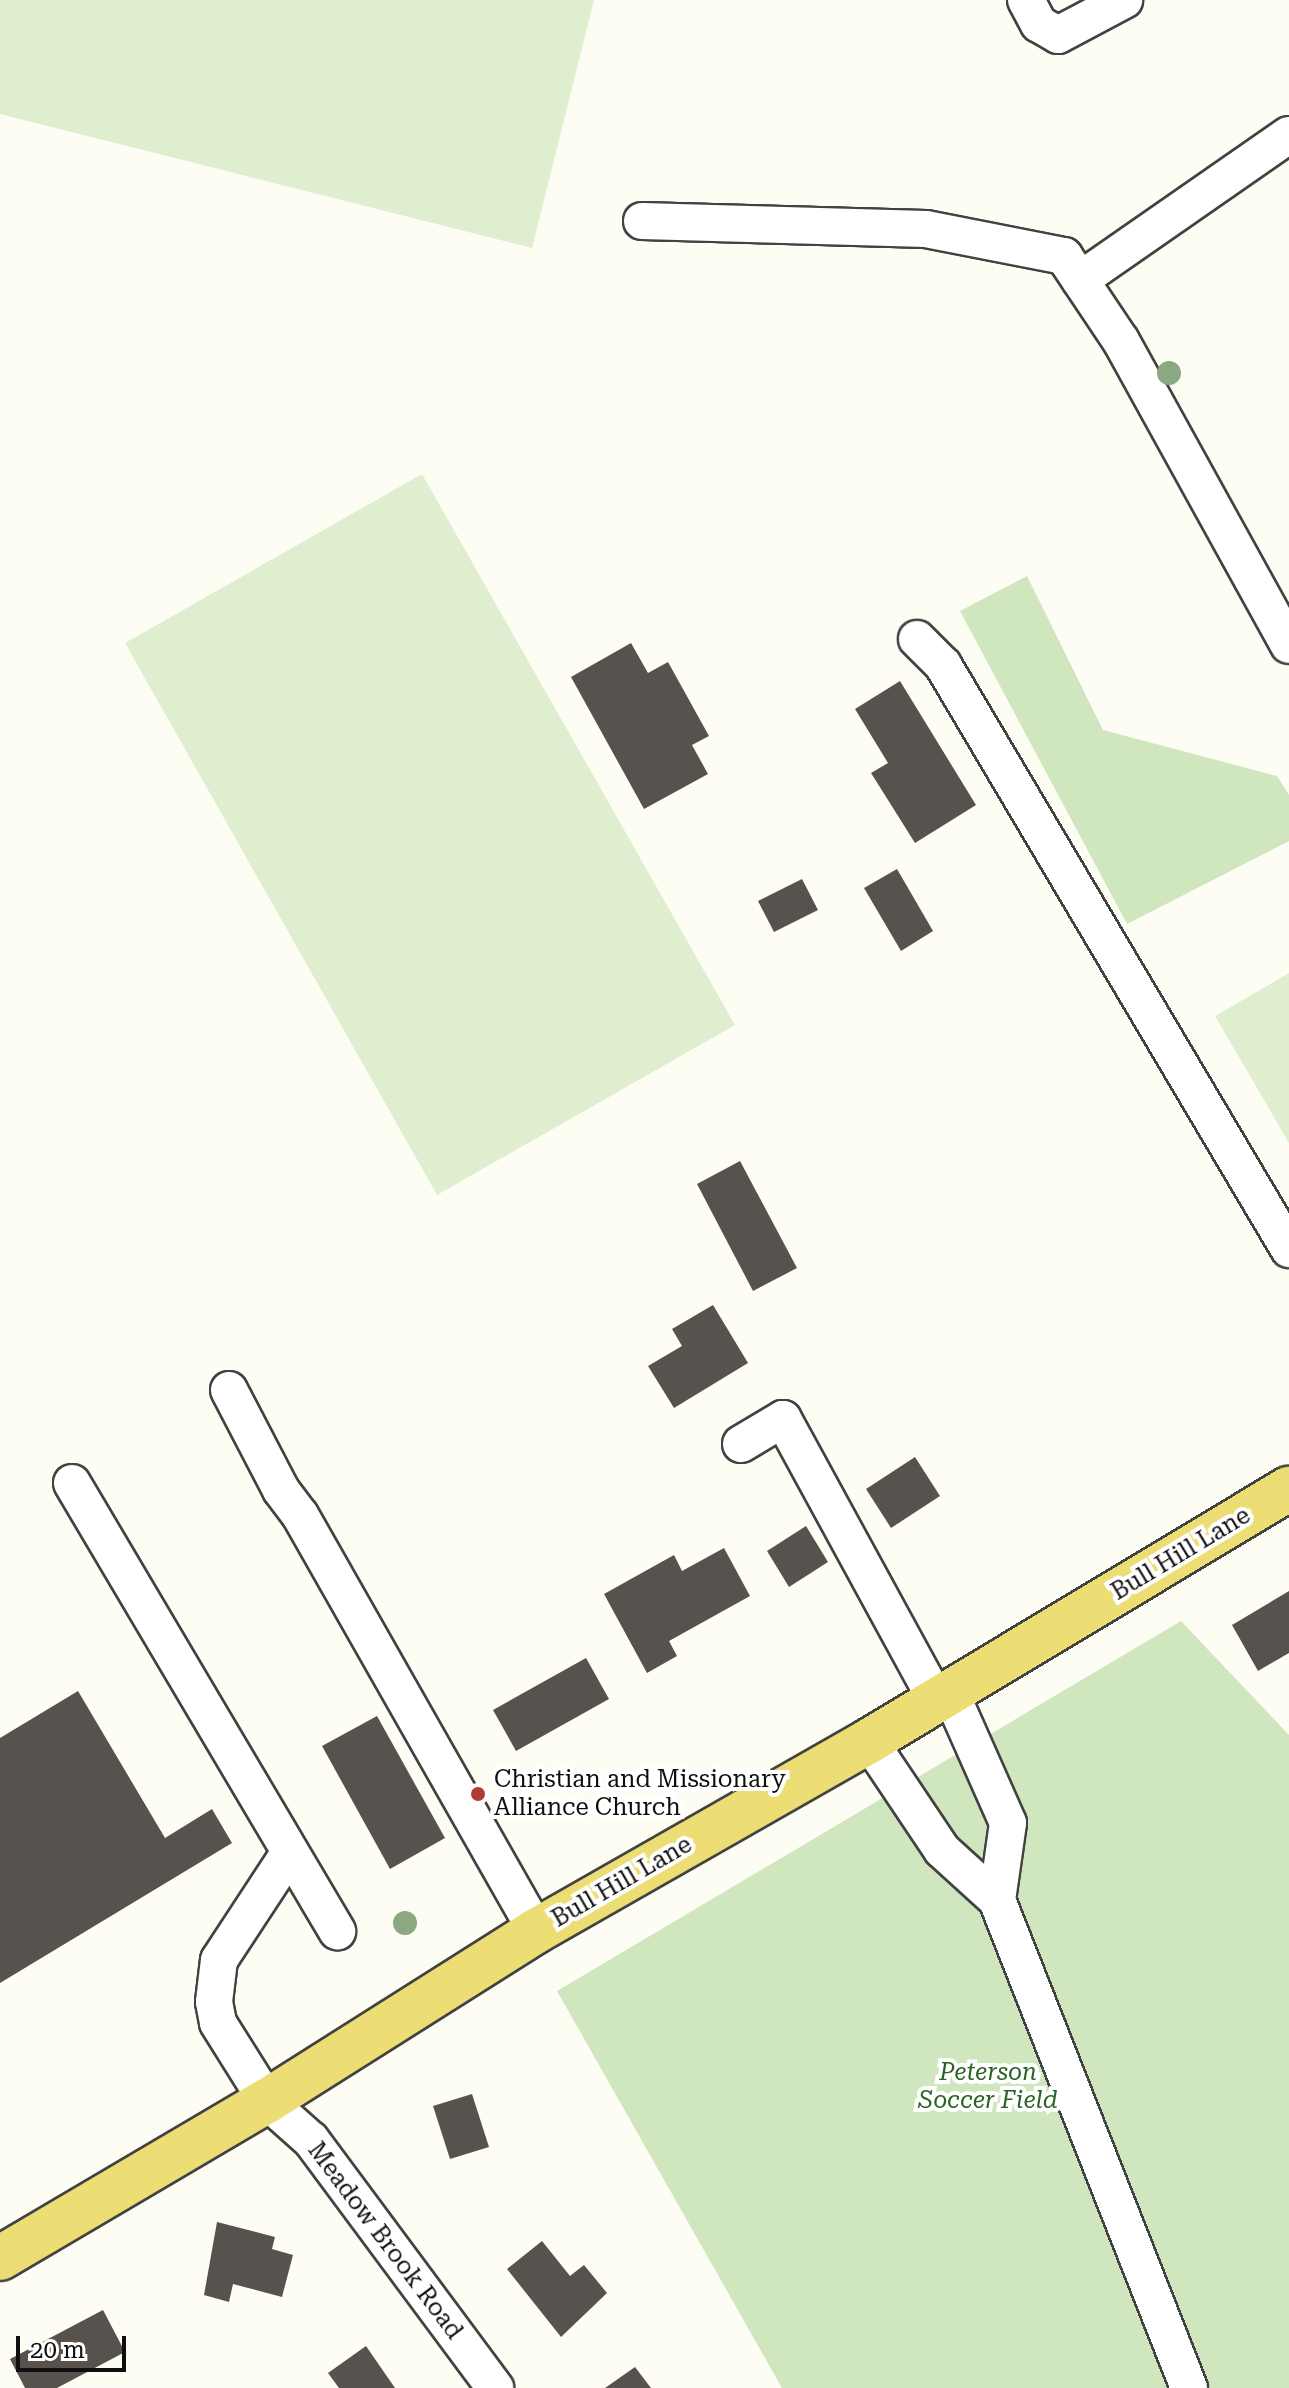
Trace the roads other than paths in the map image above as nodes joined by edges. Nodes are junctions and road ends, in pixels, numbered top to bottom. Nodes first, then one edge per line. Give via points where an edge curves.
1 (1026, 0) edge
2 (1124, 0) edge
3 (1289, 135) edge
4 (642, 221) dead end
5 (1080, 280) junction
6 (917, 639) dead end
7 (1289, 645) edge
8 (1289, 1249) edge
9 (229, 1390) dead end
10 (741, 1444) dead end
11 (72, 1483) dead end
12 (1289, 1489) edge
13 (943, 1696) junction
14 (869, 1741) junction
15 (290, 1852) junction
16 (997, 1900) junction
17 (337, 1931) dead end
18 (536, 1931) junction
19 (267, 2101) junction
20 (0, 2258) edge
21 (495, 2388) edge
22 (1189, 2388) edge

1 - 2 street via 1039,24 1058,35
3 - 5 street
4 - 5 street via 926,229 1064,256
5 - 7 street via 1121,341
6 - 8 street via 943,665
9 - 18 street via 281,1490
10 - 13 street via 783,1419
11 - 15 street
12 - 13 main road, Bull Hill Lane
13 - 14 main road, Bull Hill Lane
13 - 16 street via 1008,1823
14 - 16 street via 942,1850
14 - 18 main road, Bull Hill Lane
15 - 17 street
15 - 19 street, Meadow Brook Road via 228,1942 215,1979 218,2023
16 - 22 street
18 - 19 main road, Bull Hill Lane
19 - 20 main road, Bull Hill Lane
19 - 21 street, Meadow Brook Road via 311,2140

